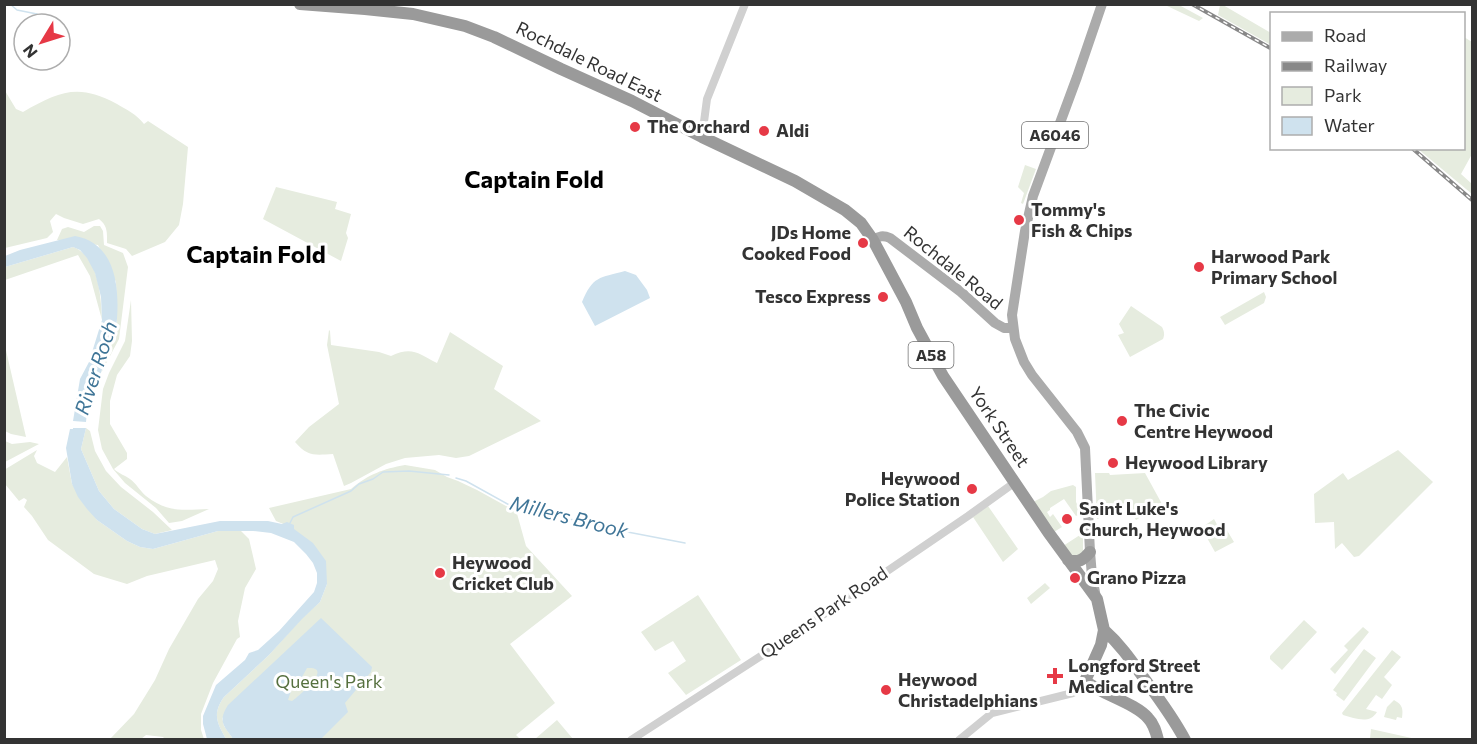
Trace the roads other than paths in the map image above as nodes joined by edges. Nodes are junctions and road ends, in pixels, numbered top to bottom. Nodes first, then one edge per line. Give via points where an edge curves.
1 (300, 4) edge
2 (746, 4) edge
3 (1102, 4) edge
4 (702, 137) junction
5 (844, 210) joint
6 (873, 240) junction
7 (1013, 328) junction
8 (1014, 483) junction
9 (1090, 552) junction
10 (1068, 560) junction
11 (1092, 576) junction
12 (1096, 598) junction
13 (1104, 630) junction
14 (1085, 681) junction
15 (632, 740) edge
16 (959, 740) edge
17 (1158, 740) edge
18 (1185, 740) edge

1 - 4 highway, Rochdale Road East / A58 via 413,14 465,26 632,100
2 - 4 street via 707,99
3 - 7 main road, A6046 via 1033,196 1024,231
4 - 5 highway, Rochdale Road East / A58 via 795,181
5 - 6 highway, York Street / A58 via 861,223
6 - 7 main road, Rochdale Road via 890,238 995,323
6 - 8 highway, York Street / A58 via 936,364
7 - 9 main road, A6046 via 1024,362 1085,448
8 - 10 highway, York Street / A58
8 - 15 street, Queens Park Road
9 - 10 highway via 1080,561
9 - 11 main road, A6046
10 - 11 highway
10 - 12 highway, York Street / A58
11 - 12 main road, A6046
12 - 13 highway
13 - 14 highway
13 - 18 highway via 1130,658
14 - 16 street via 1073,693 992,714
14 - 17 highway via 1141,711 1151,722

